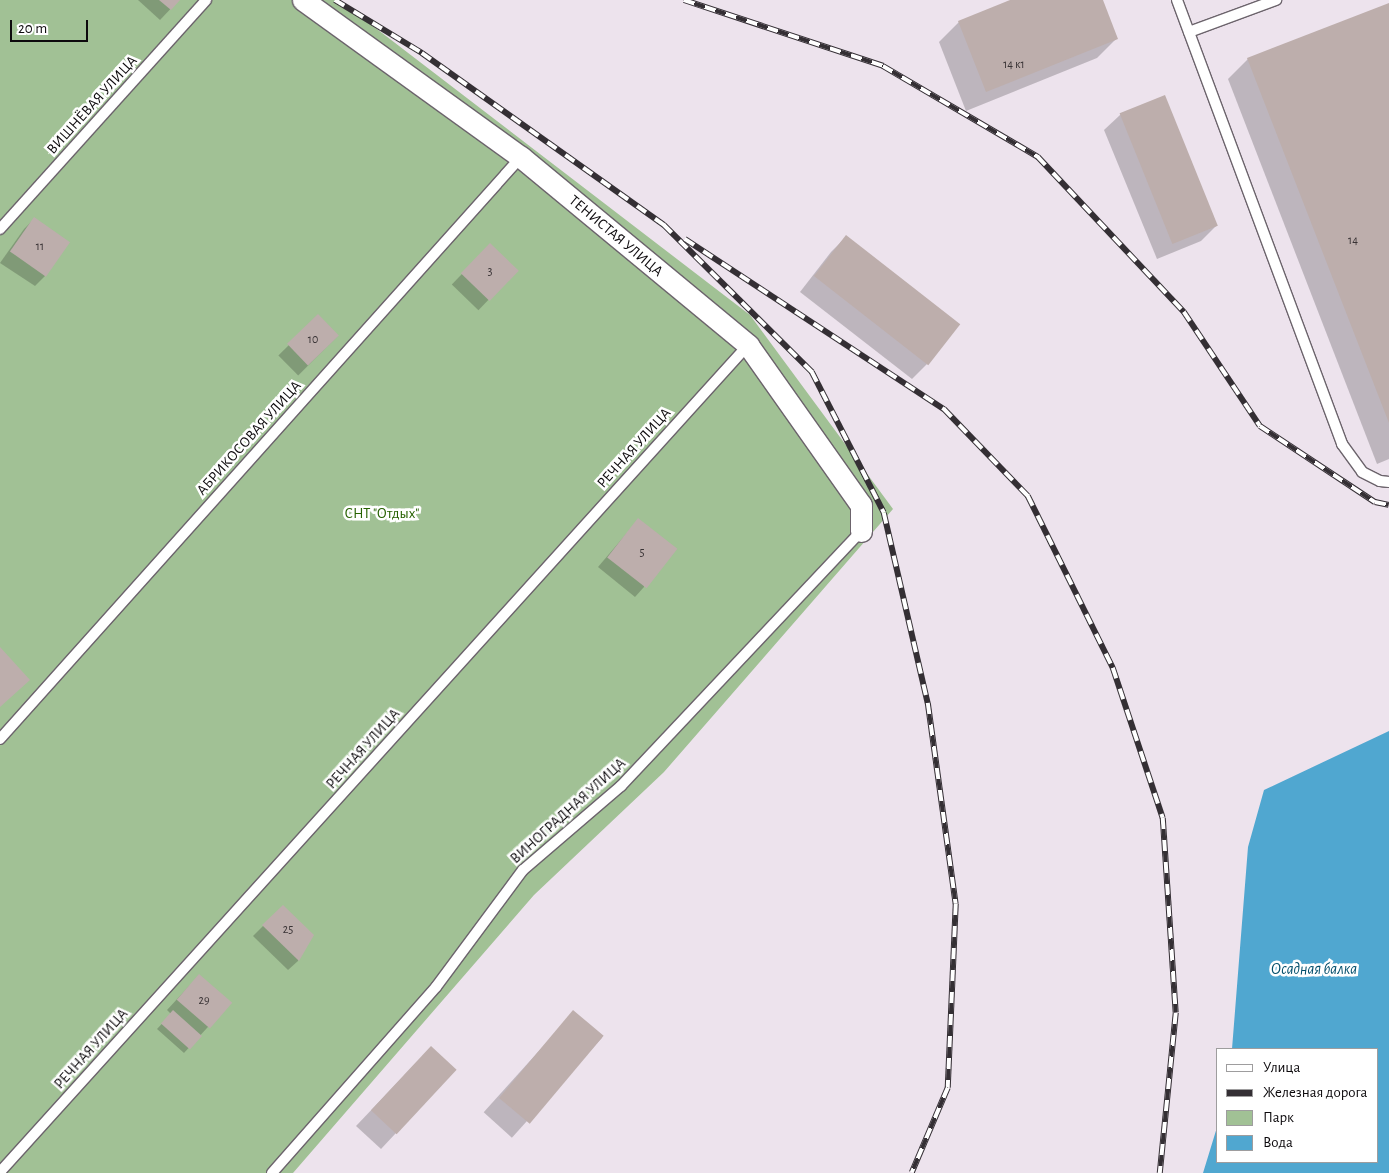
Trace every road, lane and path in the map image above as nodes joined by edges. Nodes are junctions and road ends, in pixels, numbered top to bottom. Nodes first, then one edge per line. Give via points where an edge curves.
1 (206, 0) edge
2 (303, 0) edge
3 (1176, 0) edge
4 (1276, 0) edge
5 (1190, 32) junction
6 (521, 157) junction
7 (0, 229) edge
8 (748, 345) junction
9 (1389, 482) edge
10 (861, 531) joint
11 (0, 740) edge
12 (0, 1172) edge
13 (272, 1173) edge

1 - 7 lane, ВИШНЁВАЯ УЛИЦА
2 - 6 street, ТЕНИСТАЯ УЛИЦА
3 - 5 lane
4 - 5 lane
5 - 9 lane via 1342,444 1362,472
6 - 8 street, ТЕНИСТАЯ УЛИЦА
6 - 11 lane, АБРИКОСОВАЯ УЛИЦА
8 - 10 street, ТЕНИСТАЯ УЛИЦА via 861,506
8 - 12 lane, РЕЧНАЯ УЛИЦА
10 - 13 lane, ВИНОГРАДНАЯ УЛИЦА via 621,786 523,870 436,987

